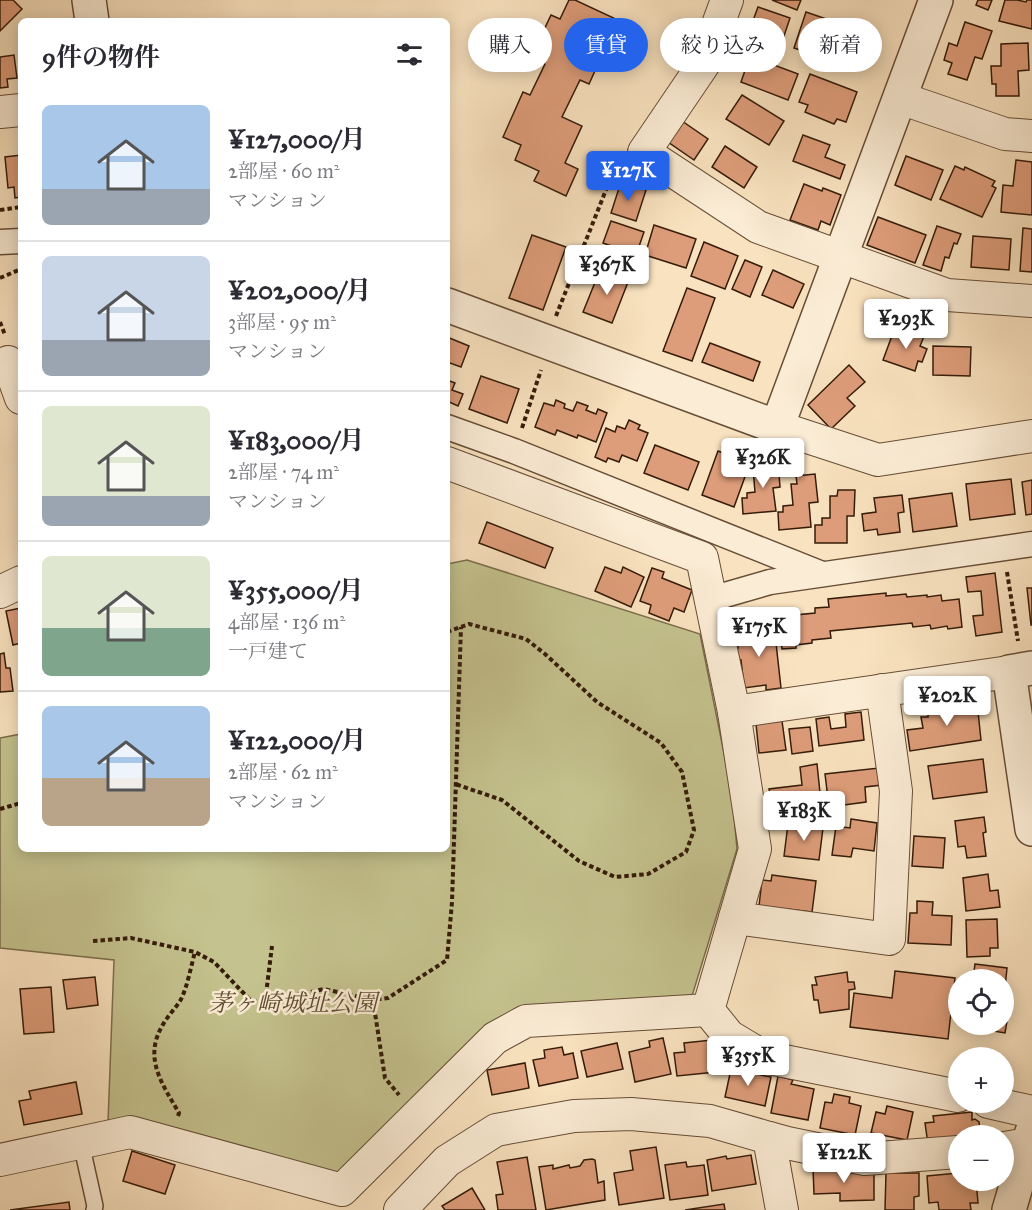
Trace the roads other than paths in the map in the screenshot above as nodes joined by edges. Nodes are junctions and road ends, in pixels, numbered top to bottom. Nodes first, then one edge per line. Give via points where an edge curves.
1 (90, 0) edge
2 (727, 0) edge
3 (936, 0) edge
4 (93, 18) edge
5 (900, 98) junction
6 (18, 110) edge
7 (0, 112) edge
8 (1032, 136) edge
9 (18, 241) edge
10 (0, 242) edge
11 (839, 257) junction
12 (1032, 301) edge
13 (450, 306) edge
14 (0, 366) edge
15 (18, 390) edge
16 (777, 427) junction
17 (450, 428) edge
18 (1032, 436) edge
19 (450, 464) edge
20 (1032, 544) edge
21 (822, 574) junction
22 (18, 583) edge
23 (0, 591) edge
24 (711, 599) junction
25 (1021, 670) edge
26 (882, 690) junction
27 (734, 712) junction
28 (1032, 829) edge
29 (735, 918) junction
30 (708, 1010) junction
31 (948, 1094) edge
32 (1014, 1108) edge
33 (1032, 1112) edge
34 (769, 1138) junction
35 (1022, 1142) edge
36 (81, 1143) junction
37 (948, 1153) edge
38 (0, 1160) edge
39 (338, 1200) edge
40 (94, 1210) edge
41 (400, 1210) edge
42 (782, 1210) edge
43 (1009, 1210) edge

1 - 4 street
2 - 11 street via 703,65 644,152 759,227
3 - 5 street
5 - 8 street via 1005,134
5 - 11 street
6 - 7 street
9 - 10 street
11 - 12 street via 946,295
11 - 16 street
13 - 16 street
14 - 15 street via 8,362
16 - 18 street via 878,460
17 - 21 street
19 - 24 street via 702,558
20 - 21 street
21 - 24 street via 770,582
22 - 23 street
24 - 27 street
25 - 26 street
25 - 28 street
26 - 27 street
26 - 29 street via 896,791 889,939
27 - 29 street via 755,849
29 - 30 street
30 - 31 street via 729,1035 764,1057
30 - 39 street via 526,1021 495,1038
32 - 33 street
34 - 37 street via 866,1159
34 - 41 street via 710,1121 631,1114 574,1116 496,1130 447,1161
34 - 42 street
35 - 43 street
36 - 38 street
36 - 39 street via 130,1132 175,1143
36 - 40 lane

